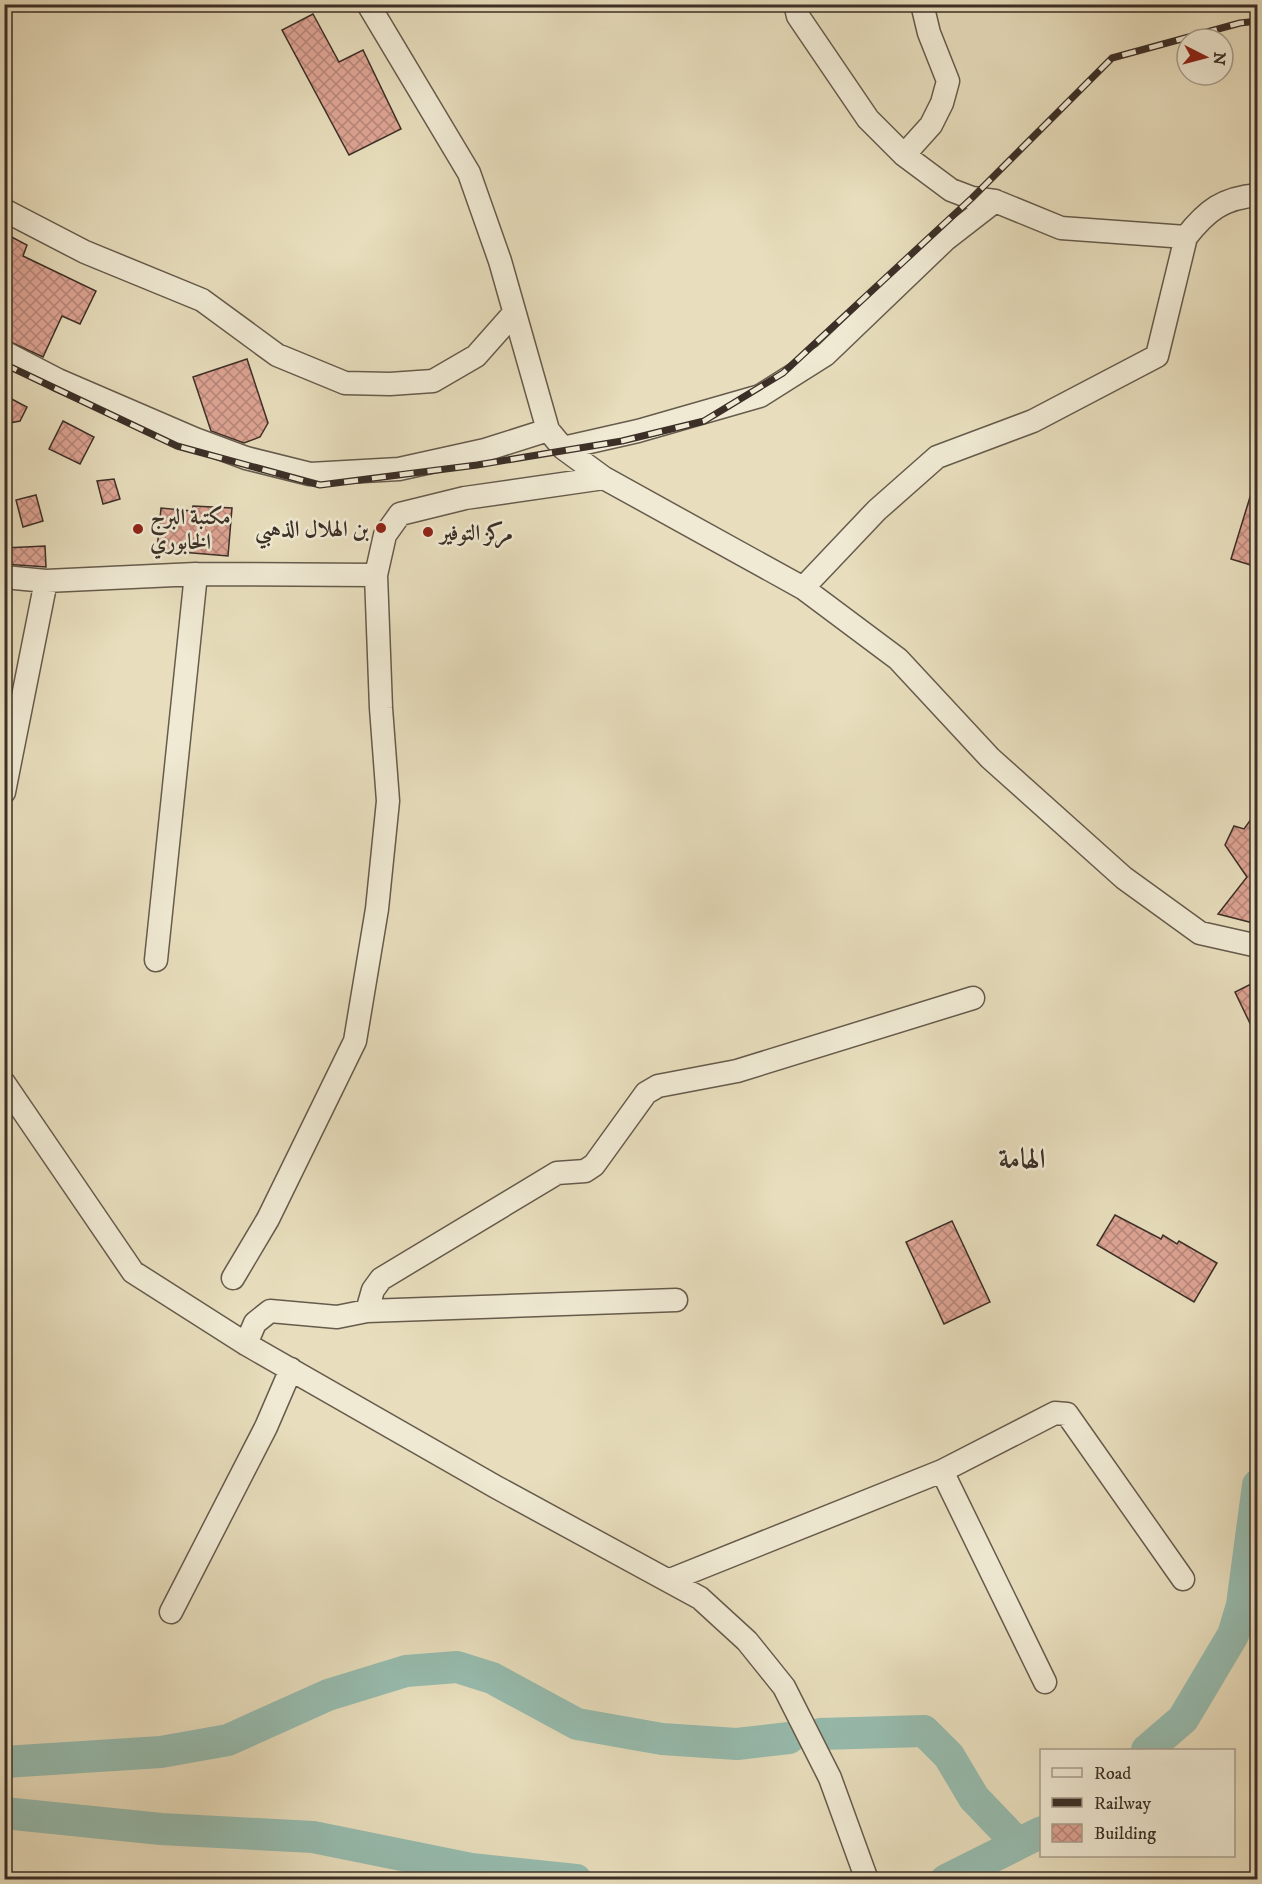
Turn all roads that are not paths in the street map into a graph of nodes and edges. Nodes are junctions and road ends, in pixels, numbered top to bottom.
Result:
1 (368, 4) edge
2 (795, 4) edge
3 (922, 4) edge
4 (904, 155) junction
5 (1257, 195) edge
6 (995, 201) junction
7 (4, 210) edge
8 (1186, 237) junction
9 (514, 313) junction
10 (4, 352) edge
11 (548, 430) junction
12 (563, 448) junction
13 (604, 478) junction
14 (196, 573) junction
15 (376, 575) junction
16 (4, 577) edge
17 (46, 581) junction
18 (803, 588) junction
19 (4, 792) edge
20 (1257, 946) edge
21 (156, 960) dead end
22 (973, 998) dead end
23 (4, 1083) edge
24 (233, 1278) dead end
25 (676, 1300) dead end
26 (367, 1311) junction
27 (246, 1344) junction
28 (291, 1369) junction
29 (942, 1471) junction
30 (1184, 1579) dead end
31 (670, 1580) junction
32 (171, 1612) dead end
33 (1045, 1682) dead end
34 (867, 1880) edge

1 - 9 street
2 - 4 street
3 - 4 street
4 - 6 street
5 - 8 street
6 - 8 street
6 - 12 street
7 - 9 street
8 - 18 street
9 - 11 street
10 - 11 street
11 - 12 street
12 - 13 street
13 - 15 street
13 - 18 street
14 - 15 street
14 - 17 street
14 - 21 street
15 - 24 street
16 - 17 street
17 - 19 street
18 - 20 street
22 - 26 street
23 - 27 street
25 - 26 street
26 - 27 street
27 - 28 street
28 - 31 street
28 - 32 street
29 - 30 street
29 - 31 street
29 - 33 street
31 - 34 street

